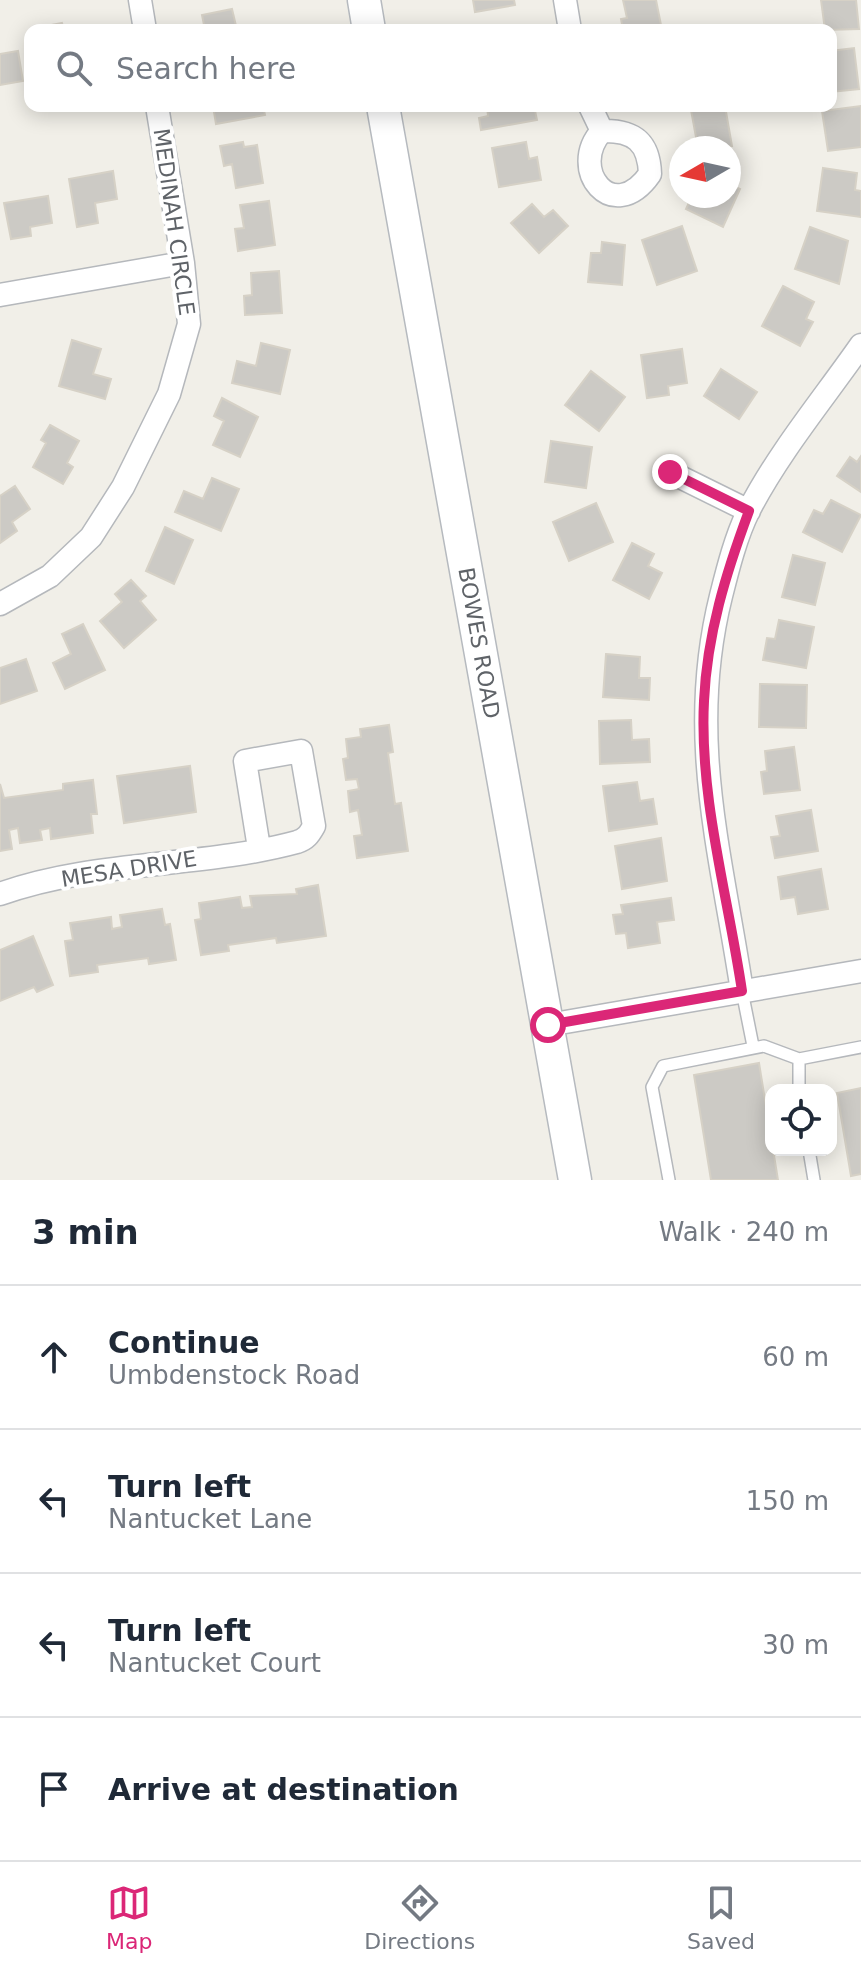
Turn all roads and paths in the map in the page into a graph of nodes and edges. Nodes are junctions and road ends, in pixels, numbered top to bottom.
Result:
1 (140, 0) edge
2 (364, 0) edge
3 (565, 0) edge
4 (144, 24) edge
5 (368, 24) edge
6 (569, 24) edge
7 (158, 112) edge
8 (384, 112) edge
9 (593, 112) edge
10 (602, 131) dead end
11 (183, 263) junction
12 (0, 295) edge
13 (861, 345) edge
14 (670, 472) dead end
15 (749, 511) junction
16 (0, 604) edge
17 (259, 848) junction
18 (0, 894) edge
19 (861, 971) edge
20 (742, 991) junction
21 (548, 1025) junction
22 (753, 1046) junction
23 (861, 1047) edge
24 (799, 1059) junction
25 (799, 1084) edge
26 (810, 1156) edge
27 (575, 1180) edge
28 (669, 1180) edge
29 (814, 1180) edge

1 - 4 street
2 - 5 main road
3 - 6 street
7 - 11 street, MEDINAH CIRCLE
8 - 21 main road, BOWES ROAD
9 - 10 street
11 - 12 street
11 - 16 street, MEDINAH CIRCLE
13 - 15 street
14 - 15 street
15 - 20 street
17 - 17 street, MESA DRIVE
17 - 18 street, MESA DRIVE
19 - 20 street
20 - 21 street
20 - 22 lane
21 - 27 main road, BOWES ROAD
22 - 24 lane
22 - 28 lane
23 - 24 lane
24 - 25 lane
26 - 29 lane

